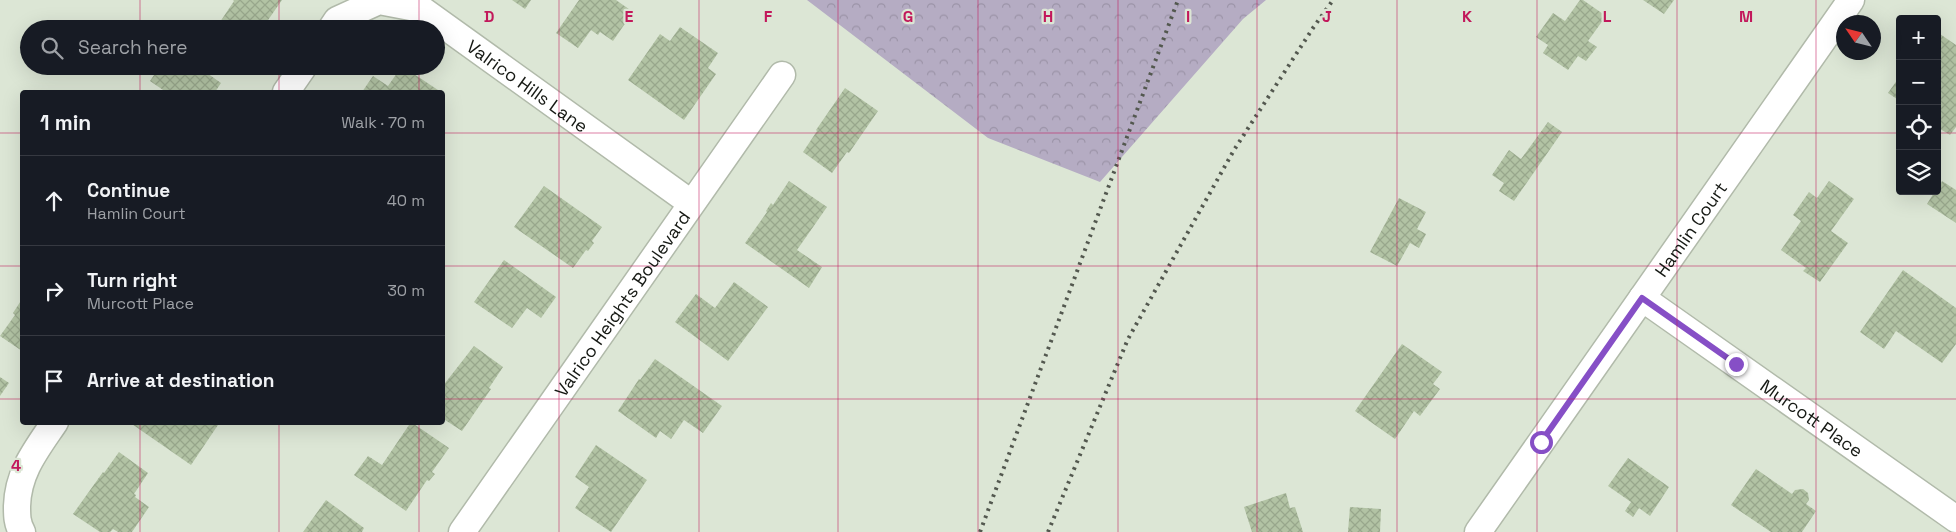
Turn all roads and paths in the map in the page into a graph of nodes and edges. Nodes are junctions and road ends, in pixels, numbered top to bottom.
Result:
1 (1851, 0) edge
2 (337, 20) edge
3 (436, 20) edge
4 (445, 26) edge
5 (298, 75) edge
6 (782, 75) dead end
7 (287, 90) edge
8 (691, 203) junction
9 (1642, 298) junction
10 (53, 425) edge
11 (1956, 518) edge
12 (22, 532) edge
13 (462, 532) edge
14 (1478, 532) edge

1 - 9 street, Hamlin Court
2 - 3 street, Valrico Hills Lane
4 - 8 street, Valrico Hills Lane
5 - 7 street
6 - 8 street, Valrico Heights Boulevard
8 - 13 street, Valrico Heights Boulevard
9 - 11 street, Murcott Place
9 - 14 street, Hamlin Court
10 - 12 street

